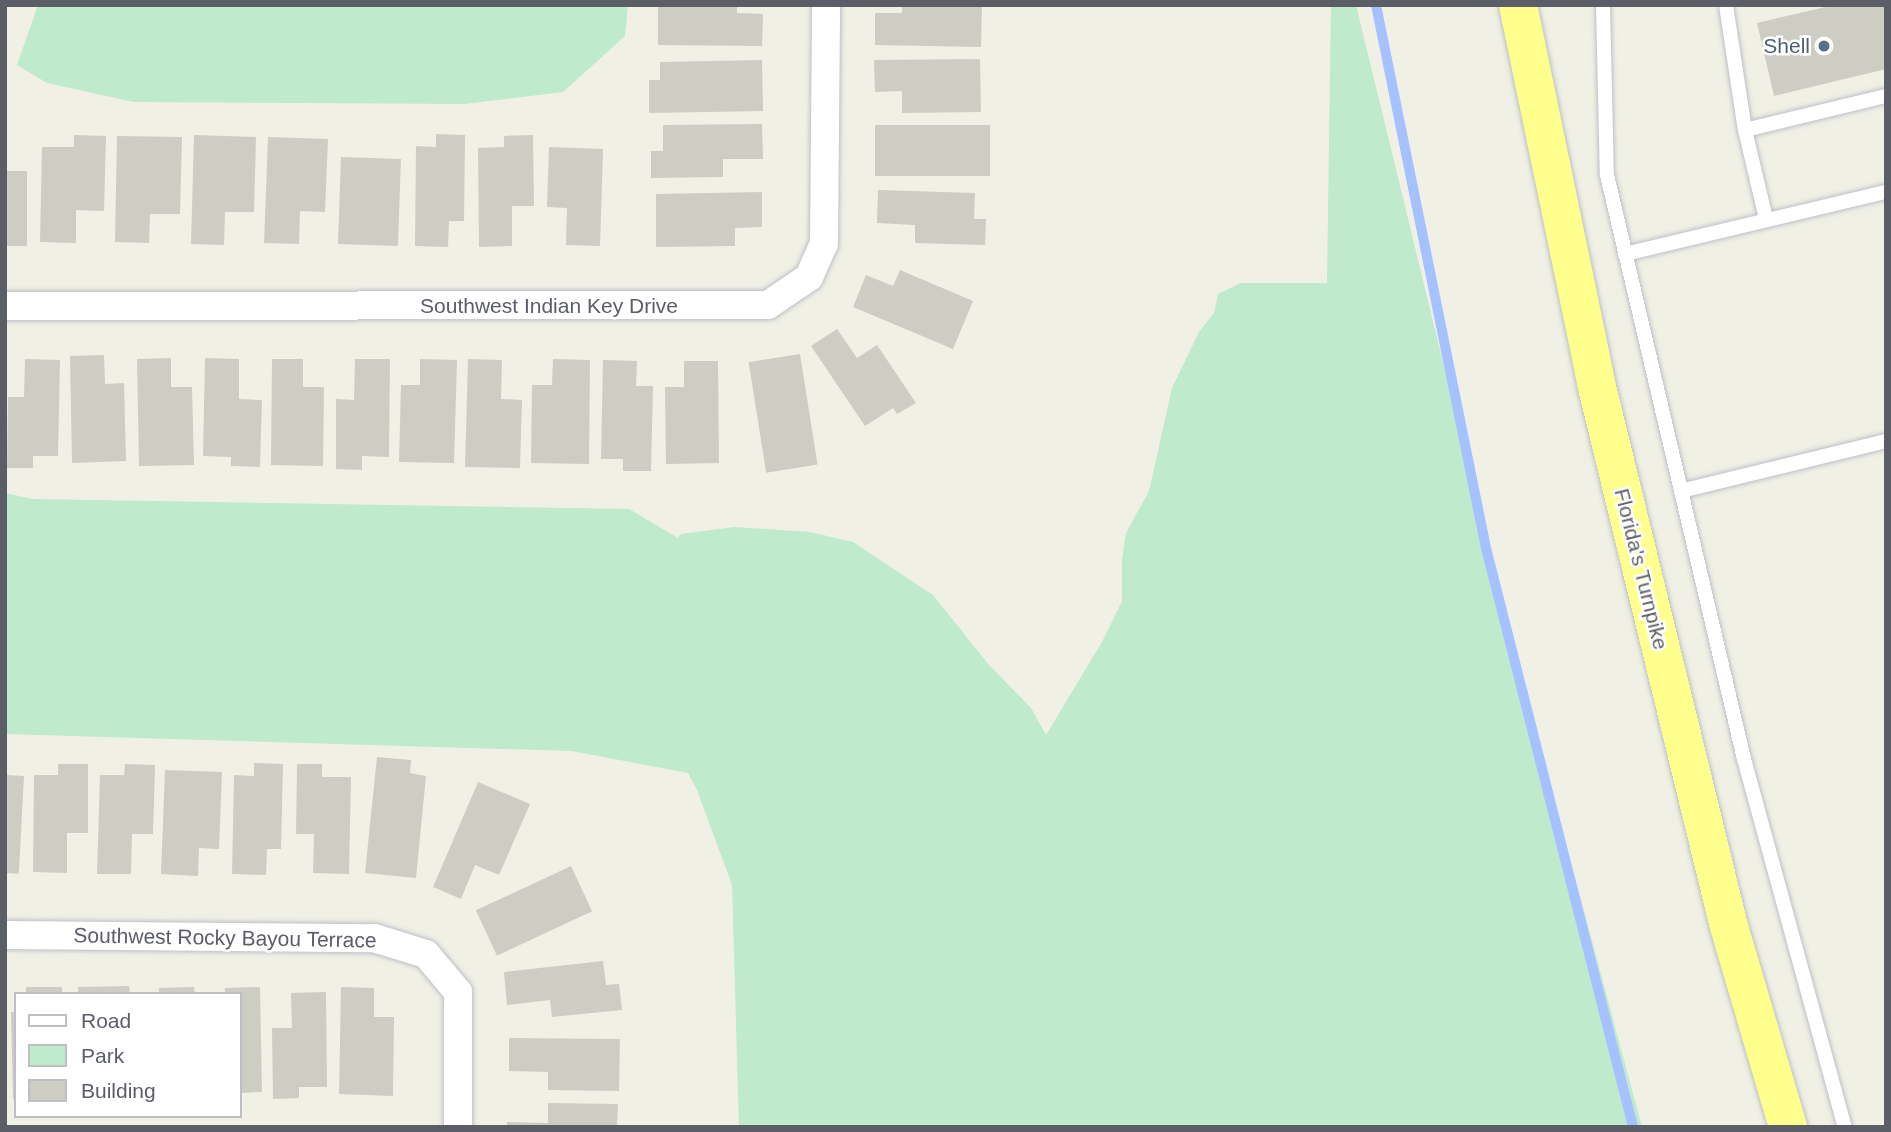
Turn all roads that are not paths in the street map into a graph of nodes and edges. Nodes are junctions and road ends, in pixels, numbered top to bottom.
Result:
1 (826, 5) edge
2 (1518, 5) edge
3 (1604, 5) edge
4 (1726, 5) edge
5 (1886, 96) edge
6 (1745, 130) junction
7 (1886, 192) edge
8 (1766, 219) junction
9 (1626, 254) junction
10 (5, 306) edge
11 (1886, 441) edge
12 (1681, 491) junction
13 (5, 935) edge
14 (458, 1127) edge
15 (1788, 1127) edge
16 (1845, 1127) edge

1 - 10 street, Southwest Indian Key Drive
2 - 15 highway, Florida's Turnpike
3 - 9 lane
4 - 6 lane
5 - 6 lane
6 - 8 lane
7 - 8 lane
8 - 9 lane
9 - 12 lane
11 - 12 lane
12 - 16 lane
13 - 14 street, Southwest Rocky Bayou Terrace

